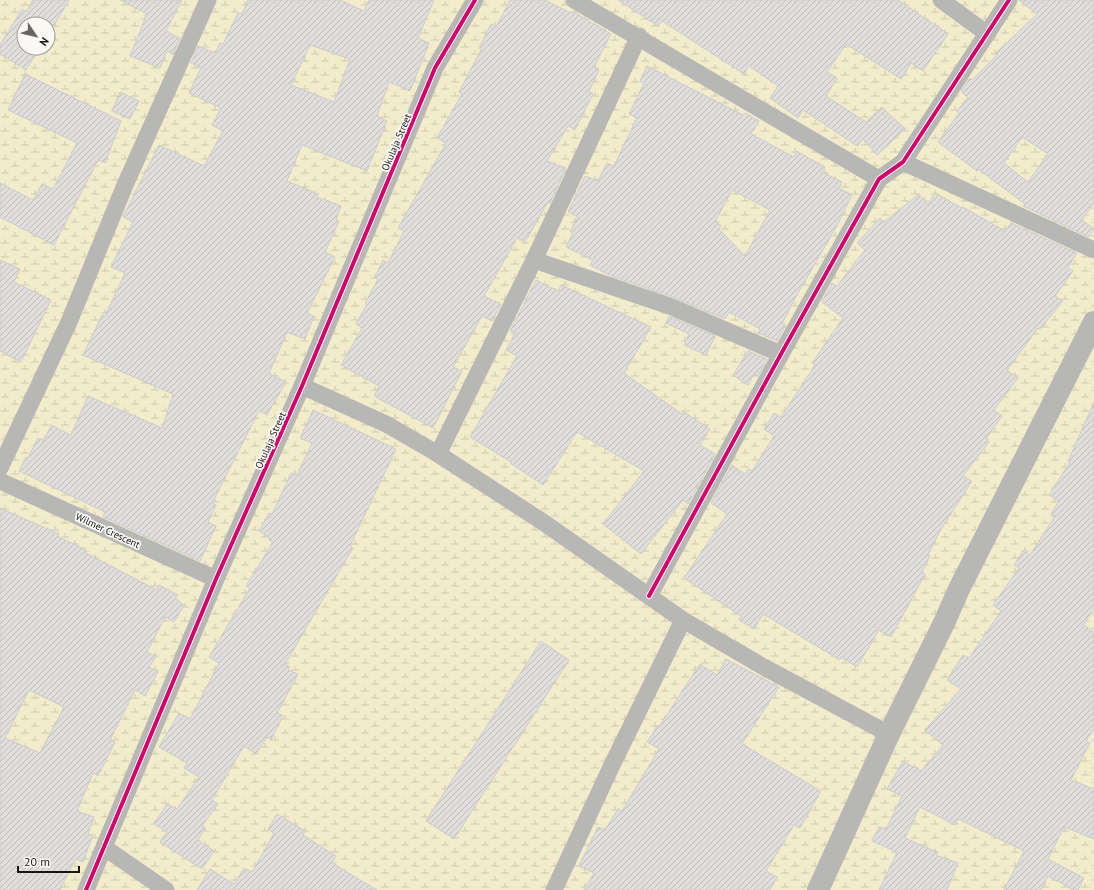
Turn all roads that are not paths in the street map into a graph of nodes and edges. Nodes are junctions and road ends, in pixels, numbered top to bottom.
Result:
1 (208, 0) edge
2 (475, 0) edge
3 (574, 0) edge
4 (941, 0) edge
5 (1009, 0) edge
6 (986, 34) junction
7 (639, 36) junction
8 (904, 162) junction
9 (879, 179) junction
10 (1094, 250) edge
11 (534, 260) junction
12 (1094, 322) edge
13 (781, 354) junction
14 (302, 386) junction
15 (438, 454) junction
16 (0, 468) edge
17 (0, 481) edge
18 (216, 579) junction
19 (649, 596) junction
20 (683, 620) junction
21 (889, 734) junction
22 (105, 848) junction
23 (86, 890) edge
24 (166, 890) edge
25 (554, 890) edge
26 (818, 890) edge

1 - 16 street
2 - 14 street, Okulaja Street
3 - 7 street
4 - 6 street
5 - 6 street
6 - 8 street
7 - 9 street
7 - 11 street
8 - 9 street
8 - 10 street
9 - 13 street
11 - 13 street
11 - 15 street
12 - 21 street
13 - 19 street
14 - 15 street
14 - 18 street, Okulaja Street
15 - 19 street
17 - 18 street, Wilmer Crescent
18 - 22 street, Okulaja Street
19 - 20 street
20 - 21 street
20 - 25 street
21 - 26 street
22 - 23 street, Okulaja Street
22 - 24 street

